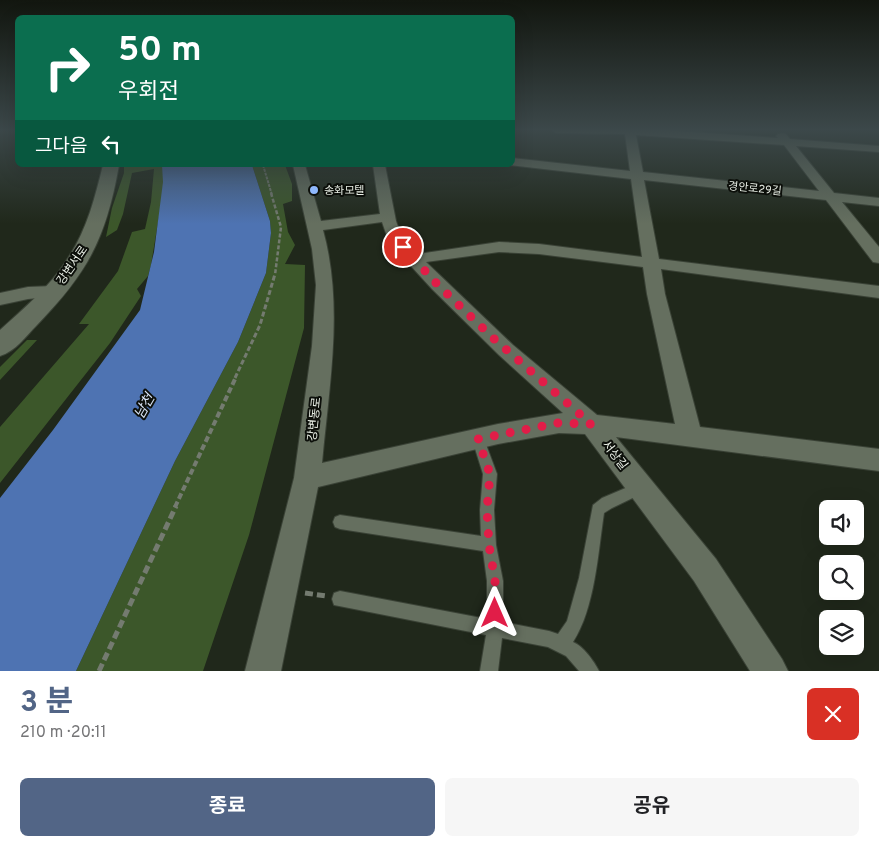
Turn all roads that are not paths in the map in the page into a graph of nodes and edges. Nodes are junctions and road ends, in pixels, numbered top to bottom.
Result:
1 (634, 161) edge
2 (803, 161) edge
3 (515, 162) edge
4 (111, 167) edge
5 (298, 167) edge
6 (379, 167) edge
7 (636, 175) junction
8 (831, 197) junction
9 (879, 202) edge
10 (388, 217) junction
11 (313, 227) junction
12 (879, 258) edge
13 (414, 259) junction
14 (651, 263) junction
15 (53, 292) junction
16 (879, 292) edge
17 (0, 300) edge
18 (0, 346) edge
19 (591, 424) junction
20 (690, 436) junction
21 (478, 439) junction
22 (879, 460) edge
23 (307, 478) junction
24 (640, 488) junction
25 (340, 522) dead end
26 (489, 545) junction
27 (340, 599) road end
28 (495, 629) junction
29 (561, 645) junction
30 (262, 671) edge
31 (489, 671) edge
32 (590, 671) edge
33 (770, 671) edge

1 - 7 street
2 - 8 street
3 - 7 street, 경안로29길
4 - 15 street, 강변서로
5 - 11 street, 강변동로
6 - 10 street, 서상길
7 - 8 street, 경안로29길
7 - 14 street
8 - 9 street, 경안로29길
8 - 12 street
10 - 11 street
10 - 13 street, 서상길
11 - 23 street, 강변동로
13 - 14 street
13 - 19 street, 서상길
14 - 16 street
14 - 20 street
15 - 17 street
15 - 18 street, 강변서로
19 - 20 street
19 - 21 street
19 - 24 street, 서상길
20 - 22 street
21 - 23 street
21 - 26 lane
23 - 30 street, 강변동로
24 - 29 lane
24 - 33 street, 서상길
25 - 26 lane
26 - 28 lane
27 - 28 lane
28 - 29 lane
28 - 31 lane
29 - 32 lane

